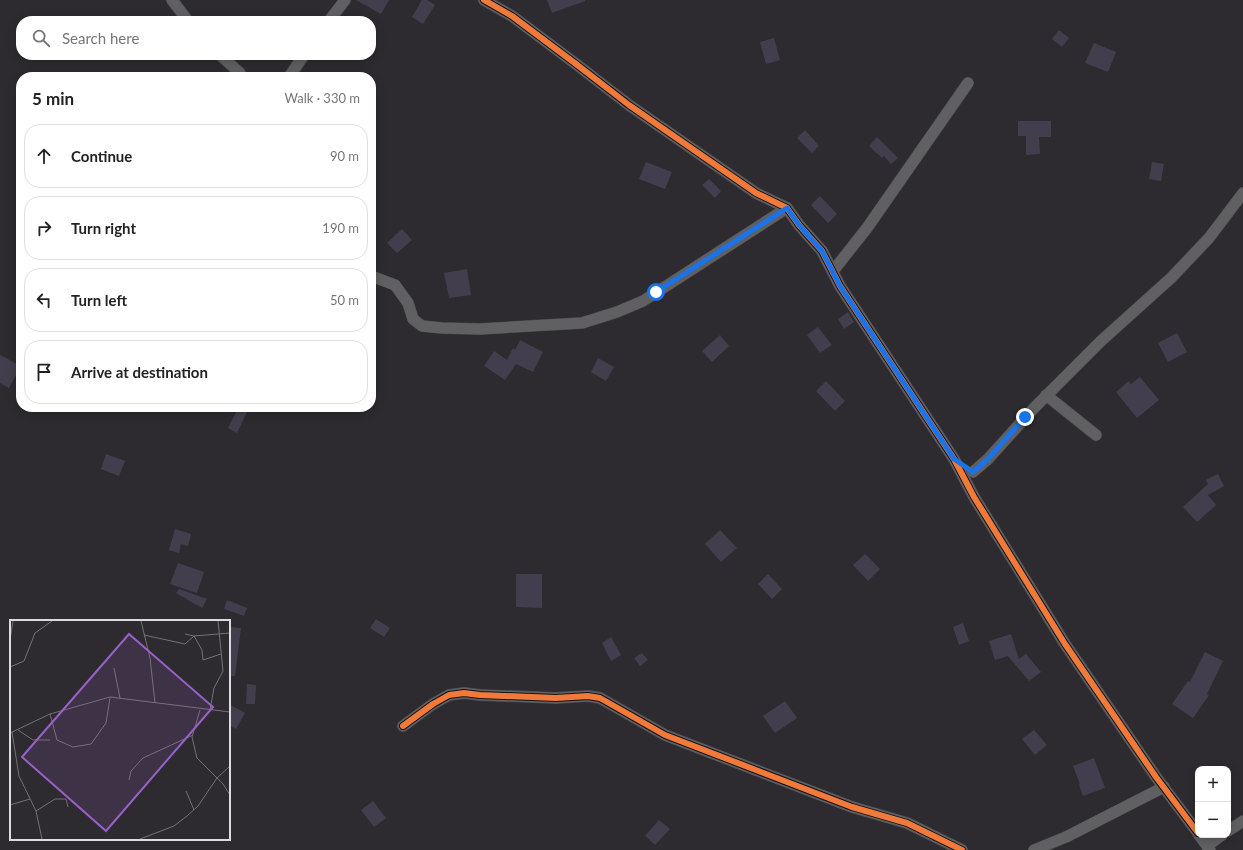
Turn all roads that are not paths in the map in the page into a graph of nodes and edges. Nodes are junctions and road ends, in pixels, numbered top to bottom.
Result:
1 (172, 0) edge
2 (345, 0) edge
3 (484, 0) edge
4 (184, 16) edge
5 (332, 16) edge
6 (226, 60) edge
7 (301, 60) edge
8 (239, 72) edge
9 (292, 72) edge
10 (968, 83) dead end
11 (1243, 193) edge
12 (787, 208) junction
13 (833, 271) junction
14 (376, 278) edge
15 (1046, 395) junction
16 (1096, 435) dead end
17 (954, 459) junction
18 (973, 472) junction
19 (974, 497) junction
20 (403, 726) dead end
21 (1164, 787) junction
22 (1243, 821) edge
23 (1195, 829) edge
24 (1231, 829) edge
25 (1202, 838) edge
26 (1219, 838) edge
27 (1209, 848) edge
28 (962, 850) edge
29 (1034, 850) edge

1 - 4 street
2 - 5 street
3 - 12 street
6 - 8 street
7 - 9 street
10 - 13 street
11 - 15 street
12 - 13 street
12 - 14 street
13 - 17 street
15 - 16 street
15 - 18 street
17 - 18 street
17 - 19 street
18 - 19 street
19 - 21 street
20 - 28 street
21 - 23 street
21 - 29 street
22 - 24 street
25 - 27 street
26 - 27 street

